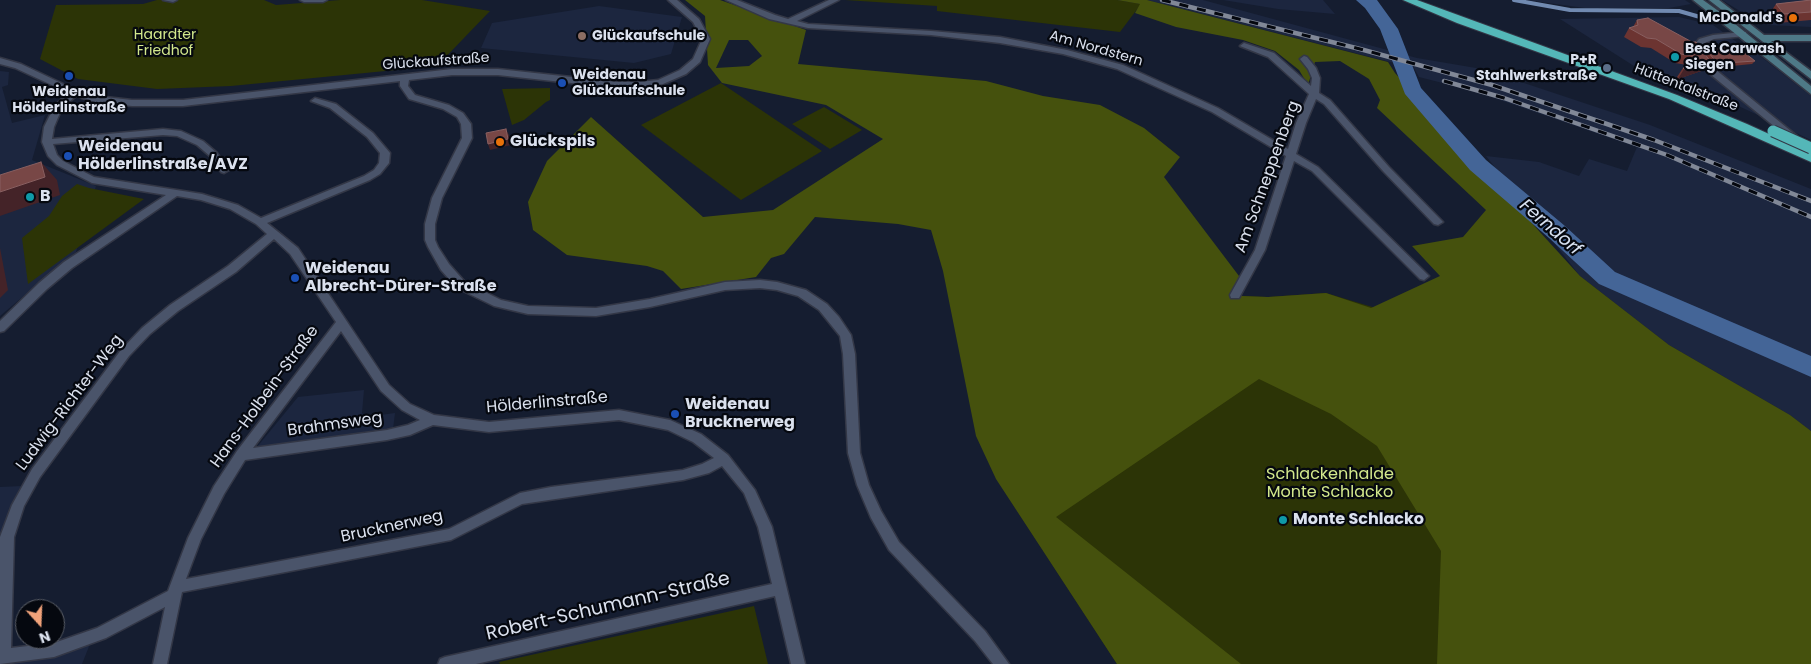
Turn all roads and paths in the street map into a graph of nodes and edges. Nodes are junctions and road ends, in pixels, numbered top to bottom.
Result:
1 (167, 0) edge
2 (173, 0) edge
3 (304, 0) edge
4 (323, 0) edge
5 (672, 0) edge
6 (730, 0) edge
7 (835, 0) edge
8 (1408, 0) edge
9 (1425, 0) edge
10 (1697, 0) edge
11 (1713, 0) edge
12 (790, 21) junction
13 (1756, 31) junction
14 (1811, 33) edge
15 (1743, 34) junction
16 (1764, 38) junction
17 (1811, 38) edge
18 (1800, 39) junction
19 (1244, 46) dead end
20 (1304, 59) dead end
21 (0, 61) edge
22 (1797, 64) junction
23 (404, 76) junction
24 (1811, 76) edge
25 (1811, 90) edge
26 (75, 93) junction
27 (1314, 94) junction
28 (315, 101) dead end
29 (47, 142) junction
30 (1811, 148) edge
31 (1811, 152) edge
32 (1291, 155) junction
33 (1811, 158) edge
34 (224, 170) dead end
35 (176, 192) junction
36 (260, 222) junction
37 (1438, 222) dead end
38 (275, 233) junction
39 (1424, 276) dead end
40 (1235, 295) dead end
41 (342, 322) junction
42 (0, 328) edge
43 (432, 420) junction
44 (240, 455) junction
45 (724, 458) junction
46 (780, 589) junction
47 (175, 591) junction
48 (2, 657) edge
49 (160, 664) edge
50 (445, 664) edge
51 (798, 664) edge
52 (1002, 664) edge

1 - 2 street
3 - 4 street
5 - 23 street, Glückaufstraße
6 - 12 street, Am Nordstern
7 - 12 street
8 - 33 highway, Hüttentalstraße
9 - 30 highway, Hüttentalstraße, bridge
10 - 15 main road
11 - 13 main road
12 - 32 street, Am Nordstern
13 - 14 main road
13 - 15 main road
13 - 16 main road
15 - 16 main road
15 - 25 main road
15 - 31 street
16 - 18 main road
16 - 22 main road
17 - 18 main road
18 - 22 main road
19 - 27 street, Am Schneppenberg
20 - 27 street, Am Schneppenberg
21 - 26 street, Glückaufstraße
22 - 24 main road
23 - 26 street, Glückaufstraße
23 - 52 street
26 - 29 street
27 - 32 street, Am Schneppenberg
27 - 37 street, Am Schneppenberg
28 - 36 street
29 - 34 street
29 - 35 street, Hölderlinstraße
32 - 39 street, Am Nordstern
32 - 40 street, Am Schneppenberg
35 - 36 street, Hölderlinstraße
35 - 42 street
36 - 38 street, Hölderlinstraße
38 - 41 street, Hölderlinstraße
38 - 48 street, Ludwig-Richter-Weg
41 - 43 street, Hölderlinstraße
41 - 44 street, Hans-Holbein-Straße
43 - 44 street, Brahmsweg
43 - 45 street, Hölderlinstraße
44 - 47 street, Hans-Holbein-Straße
45 - 46 street, Hölderlinstraße
45 - 47 street, Brucknerweg
46 - 50 street, Robert-Schumann-Straße
46 - 51 street, Hölderlinstraße
47 - 48 street, Brucknerweg
47 - 49 street, Hans-Holbein-Straße

